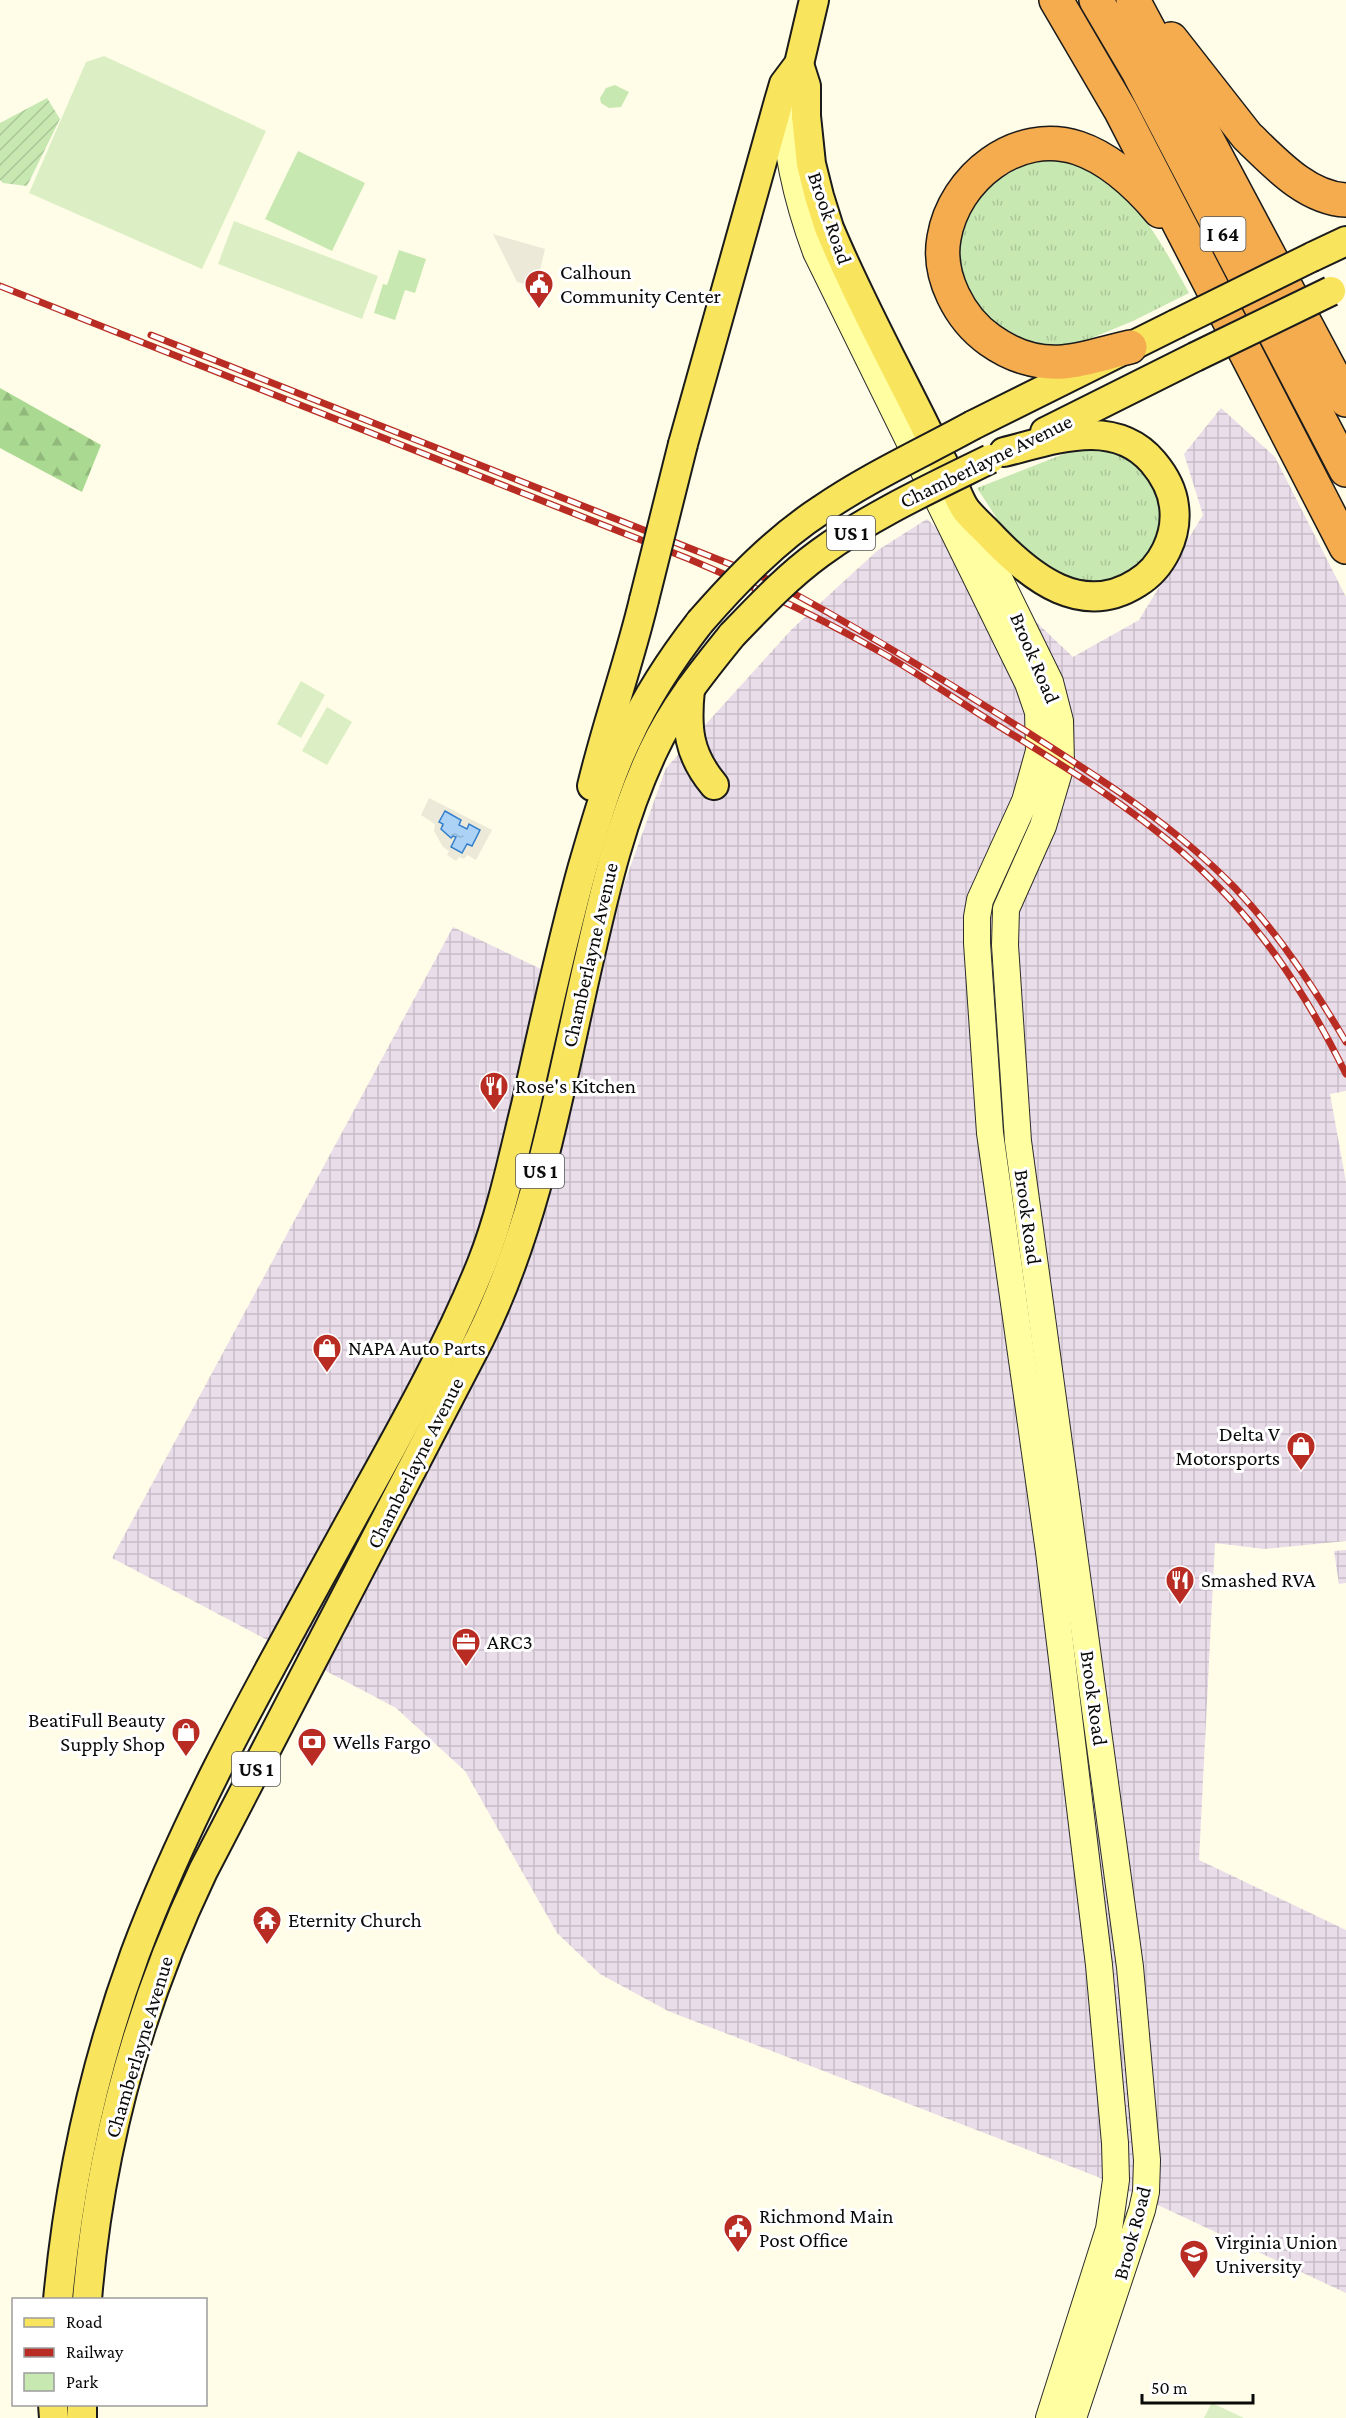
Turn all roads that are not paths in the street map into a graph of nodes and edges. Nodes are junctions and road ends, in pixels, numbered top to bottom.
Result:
1 (814, 0) edge
2 (1056, 0) edge
3 (1096, 0) edge
4 (1133, 0) edge
5 (1140, 0) edge
6 (792, 74) junction
7 (1346, 200) edge
8 (1346, 241) edge
9 (1190, 246) junction
10 (1339, 288) edge
11 (1130, 347) junction
12 (1346, 400) edge
13 (997, 456) junction
14 (1346, 470) edge
15 (965, 509) junction
16 (1346, 547) edge
17 (690, 687) junction
18 (714, 785) dead end
19 (574, 897) junction
20 (58, 2298) edge
21 (87, 2298) edge
22 (1049, 2418) edge
23 (1073, 2418) edge

1 - 6 main road, Chamberlayne Avenue
2 - 9 highway, I 64
3 - 14 highway, I 64
4 - 12 highway
5 - 7 highway
6 - 15 main road, Brook Road
6 - 19 main road, Chamberlayne Avenue, bridge
6 - 22 main road, Brook Road
8 - 11 main road, Chamberlayne Avenue / US 1, bridge
9 - 11 highway
9 - 16 highway, I 64
10 - 13 main road, Chamberlayne Avenue / US 1, bridge
11 - 19 main road, Chamberlayne Avenue / US 1, bridge
13 - 15 main road
13 - 17 main road, Chamberlayne Avenue / US 1, bridge
15 - 23 main road, Brook Road
17 - 18 main road
17 - 21 main road, Chamberlayne Avenue / US 1
19 - 20 main road, Chamberlayne Avenue / US 1

